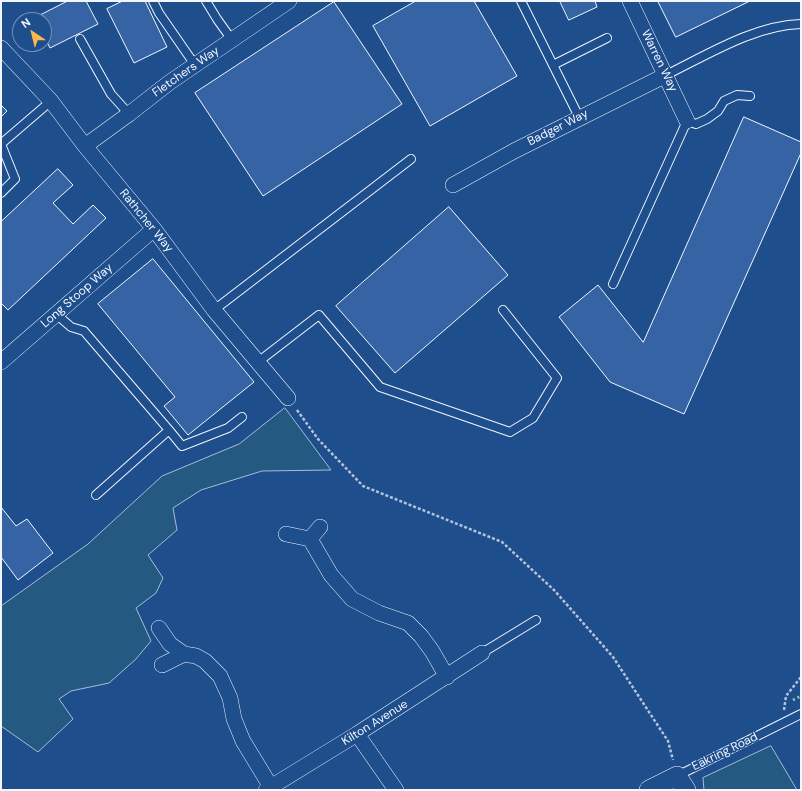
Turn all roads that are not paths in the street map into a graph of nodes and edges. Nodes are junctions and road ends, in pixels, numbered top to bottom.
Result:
1 (153, 1) edge
2 (206, 1) edge
3 (289, 1) edge
4 (521, 1) edge
5 (630, 1) edge
6 (801, 24) edge
7 (607, 38) dead end
8 (80, 39) dead end
9 (232, 40) junction
10 (1, 48) edge
11 (195, 65) junction
12 (553, 65) junction
13 (666, 75) junction
14 (750, 96) dead end
15 (51, 101) junction
16 (129, 114) junction
17 (579, 118) junction
18 (687, 121) junction
19 (1, 144) edge
20 (85, 146) junction
21 (411, 158) dead end
22 (453, 185) dead end
23 (1, 192) edge
24 (154, 230) junction
25 (613, 284) dead end
26 (214, 310) junction
27 (503, 310) dead end
28 (56, 314) junction
29 (1, 362) edge
30 (258, 362) junction
31 (288, 398) road end
32 (242, 417) dead end
33 (169, 430) junction
34 (96, 495) dead end
35 (320, 527) dead end
36 (286, 534) dead end
37 (310, 539) junction
38 (536, 620) dead end
39 (160, 628) dead end
40 (482, 653) joint
41 (184, 654) junction
42 (162, 665) dead end
43 (447, 677) junction
44 (801, 714) edge
45 (357, 734) junction
46 (681, 783) edge
47 (269, 788) edge
48 (396, 790) edge
49 (649, 790) edge

1 - 11 lane
2 - 9 lane
3 - 9 street, Fletchers Way
4 - 12 lane
5 - 13 street, Warren Way
6 - 13 lane
7 - 12 lane
8 - 16 lane
9 - 11 street, Fletchers Way
10 - 15 street, Rathcher Way
11 - 16 street, Fletchers Way
12 - 17 lane
13 - 17 street, Badger Way
13 - 18 street, Warren Way
14 - 18 lane
15 - 19 lane
15 - 20 street, Rathcher Way
16 - 20 street, Fletchers Way
17 - 22 street, Badger Way
18 - 25 lane
19 - 23 lane
20 - 24 street, Rathcher Way
21 - 26 lane
24 - 26 street, Rathcher Way
24 - 28 street, Long Stoop Way
26 - 30 street, Rathcher Way
27 - 30 lane
28 - 29 street, Long Stoop Way
28 - 33 lane
30 - 31 street, Rathcher Way
32 - 33 lane
33 - 34 lane
35 - 37 street
36 - 37 street
37 - 43 street
38 - 40 lane
39 - 41 street
40 - 43 street, Kilton Avenue
41 - 42 street
41 - 47 street
43 - 45 street, Kilton Avenue
44 - 46 lane, Eakring Road
45 - 47 street, Kilton Avenue
45 - 48 street
46 - 49 street, Eakring Road

